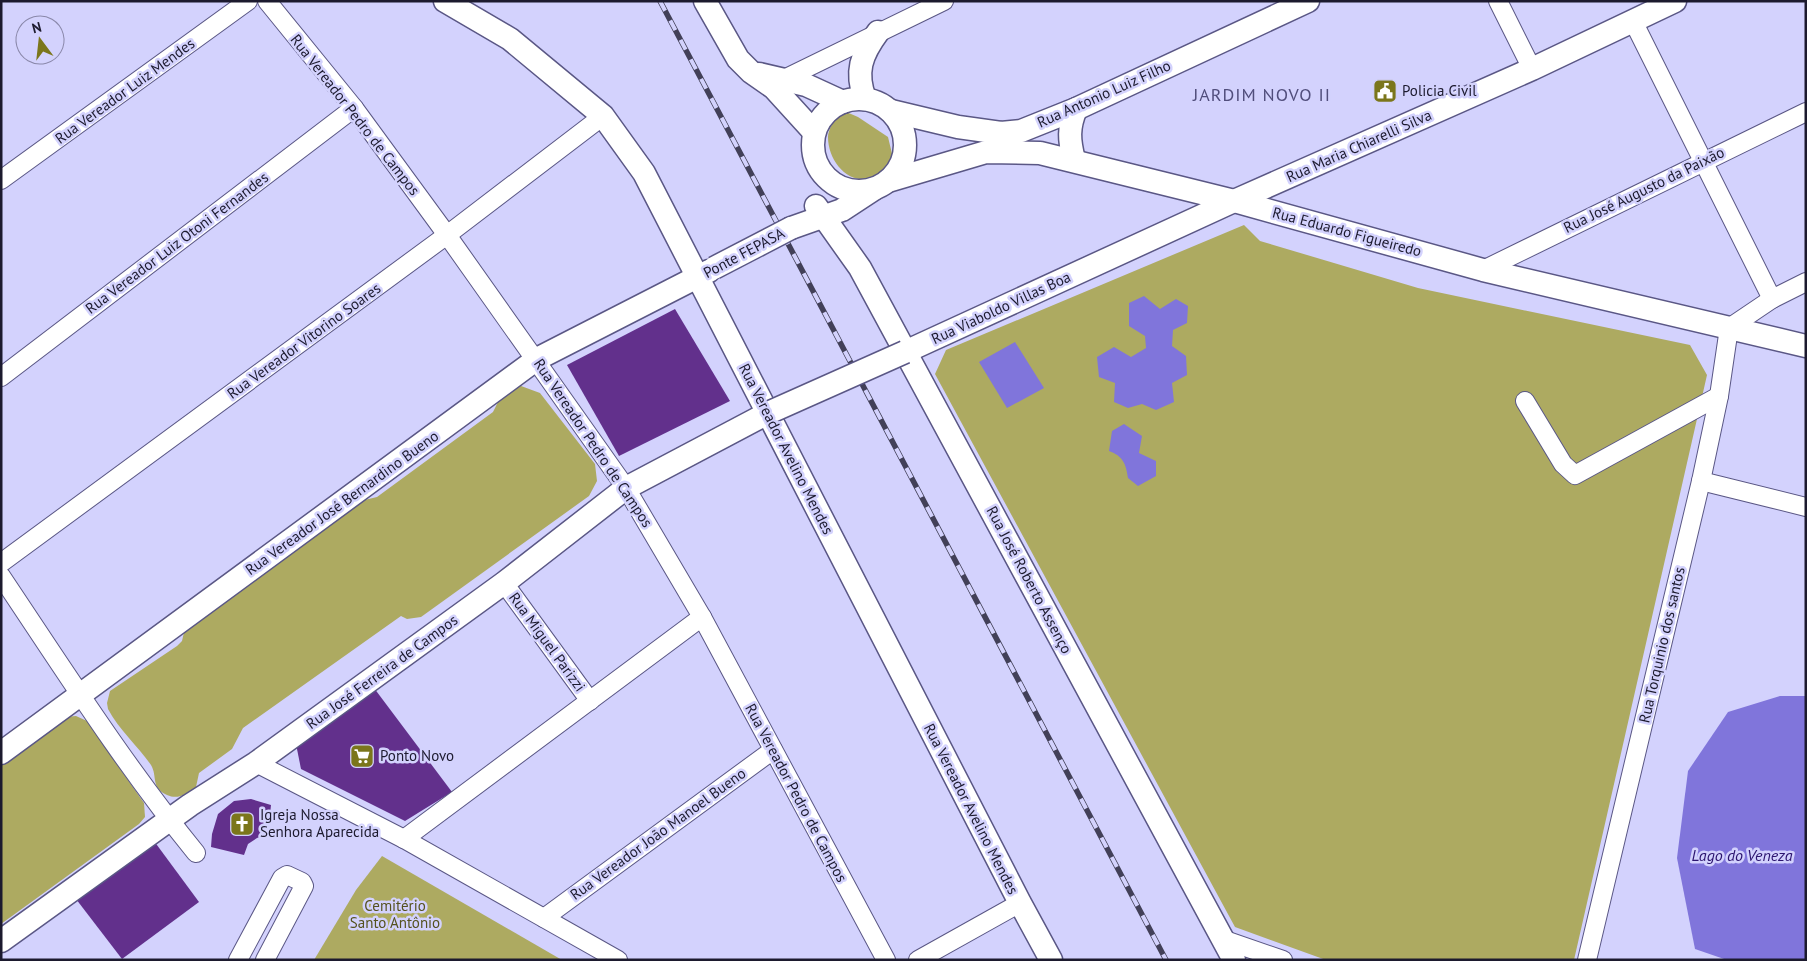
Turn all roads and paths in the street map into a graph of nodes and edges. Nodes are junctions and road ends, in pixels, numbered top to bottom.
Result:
1 (248, 1) edge
2 (445, 1) edge
3 (705, 1) edge
4 (944, 1) edge
5 (1308, 1) edge
6 (1498, 1) edge
7 (1675, 1) edge
8 (272, 5) edge
9 (1633, 21) junction
10 (878, 32) junction
11 (1532, 69) junction
12 (779, 84) junction
13 (865, 99) junction
14 (843, 102) junction
15 (354, 108) junction
16 (1076, 109) junction
17 (891, 111) junction
18 (1806, 112) edge
19 (604, 116) junction
20 (814, 132) junction
21 (1074, 160) junction
22 (1703, 161) junction
23 (1, 180) edge
24 (828, 180) junction
25 (882, 185) junction
26 (1234, 201) junction
27 (820, 212) junction
28 (447, 235) junction
29 (1483, 270) junction
30 (706, 273) junction
31 (1806, 282) edge
32 (1772, 299) junction
33 (1729, 328) junction
34 (1806, 346) edge
35 (905, 352) junction
36 (537, 359) junction
37 (1, 378) edge
38 (1719, 396) junction
39 (1525, 401) dead end
40 (768, 413) junction
41 (1701, 481) junction
42 (626, 488) junction
43 (1806, 507) edge
44 (1, 563) edge
45 (1, 576) edge
46 (504, 583) junction
47 (702, 617) junction
48 (81, 695) junction
49 (590, 701) junction
50 (773, 750) junction
51 (1, 753) edge
52 (256, 762) junction
53 (169, 820) junction
54 (404, 839) junction
55 (196, 854) dead end
56 (1020, 904) junction
57 (544, 918) junction
58 (1222, 939) junction
59 (1, 941) edge
60 (242, 953) edge
61 (268, 959) edge
62 (618, 960) edge
63 (886, 960) edge
64 (918, 960) edge
65 (1051, 960) edge
66 (1234, 960) edge
67 (1283, 960) edge
68 (1588, 960) edge

1 - 23 street, Rua Vereador Luiz Mendes
2 - 19 main road, Rua Vereador Avelino Mendes
3 - 12 main road
4 - 10 street
5 - 16 main road, Rua Antonio Luiz Filho
6 - 11 street
7 - 9 main road, Rua Maria Chiarelli Silva
8 - 15 street, Rua Vereador Pedro de Campos
9 - 11 main road, Rua Maria Chiarelli Silva
9 - 22 street
10 - 12 street
10 - 13 main road
11 - 26 main road, Rua Maria Chiarelli Silva
12 - 14 main road
12 - 20 main road
13 - 14 main road
13 - 17 main road
14 - 20 main road
15 - 28 street, Rua Vereador Pedro de Campos
15 - 37 street, Rua Vereador Luiz Otoni Fernandes
16 - 17 main road, Rua Antonio Luiz Filho
16 - 21 main road
17 - 25 main road
18 - 22 street, Rua José Augusto da Paixão
19 - 28 street, Rua Vereador Vitorino Soares
19 - 30 main road, Rua Vereador Avelino Mendes
20 - 24 main road
21 - 25 main road, Rua Eduardo Figueiredo
21 - 26 main road, Rua Eduardo Figueiredo
22 - 29 street, Rua José Augusto da Paixão
22 - 32 street
24 - 25 main road
24 - 27 main road
25 - 27 main road, Ponte FEPASA
26 - 29 main road, Rua Eduardo Figueiredo
26 - 35 main road, Rua Viaboldo Villas Boa
27 - 30 main road, Ponte FEPASA, bridge
27 - 35 main road, Rua José Roberto Assenço
28 - 36 street, Rua Vereador Pedro de Campos
28 - 44 street, Rua Vereador Vitorino Soares
29 - 33 main road, Rua Eduardo Figueiredo
30 - 36 main road, Rua Vereador José Bernardino Bueno
30 - 40 main road, Rua Vereador Avelino Mendes
31 - 32 street
32 - 33 street
33 - 34 main road, Rua Eduardo Figueiredo
33 - 38 street, Rua Torquinio dos santos
35 - 40 main road, Rua Viaboldo Villas Boa, bridge
35 - 58 main road, Rua José Roberto Assenço
36 - 42 street, Rua Vereador Pedro de Campos
36 - 48 main road, Rua Vereador José Bernardino Bueno
38 - 39 street
38 - 41 street, Rua Torquinio dos santos
40 - 42 main road, Rua José Ferreira de Campos
40 - 56 main road, Rua Vereador Avelino Mendes
41 - 43 street
41 - 68 street, Rua Torquinio dos santos
42 - 46 main road, Rua José Ferreira de Campos
42 - 47 street, Rua Vereador Pedro de Campos
45 - 48 street
46 - 49 street, Rua Miguel Parizzi
46 - 52 main road, Rua José Ferreira de Campos
47 - 49 street
47 - 50 street, Rua Vereador Pedro de Campos
48 - 51 main road, Rua Vereador José Bernardino Bueno
48 - 53 street
49 - 54 street
50 - 57 street, Rua Vereador João Manoel Bueno
50 - 63 street, Rua Vereador Pedro de Campos
52 - 53 main road, Rua José Ferreira de Campos
52 - 54 street
53 - 55 street
53 - 59 main road, Rua José Ferreira de Campos
54 - 57 street
56 - 64 street
56 - 65 main road, Rua Vereador Avelino Mendes
57 - 62 street
58 - 66 main road, Rua José Roberto Assenço
58 - 67 street
60 - 61 street
60 - 61 street

